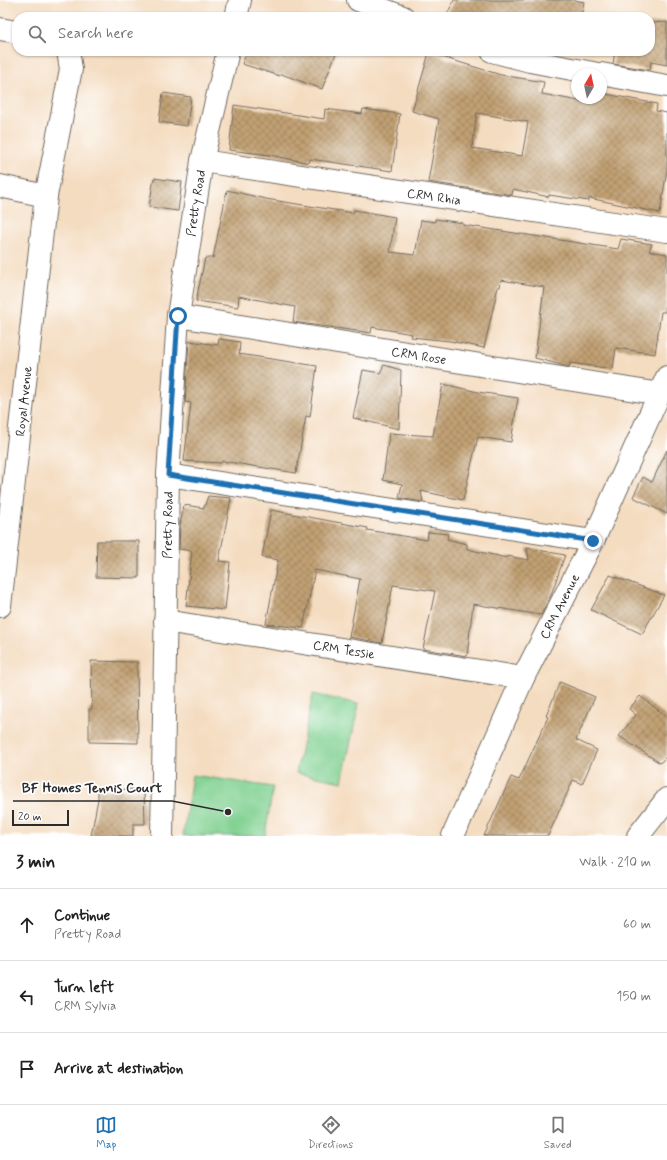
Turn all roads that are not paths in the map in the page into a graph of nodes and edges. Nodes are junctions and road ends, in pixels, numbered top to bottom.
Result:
1 (240, 0) edge
2 (358, 0) edge
3 (237, 12) edge
4 (390, 12) edge
5 (0, 29) edge
6 (12, 31) edge
7 (69, 56) edge
8 (227, 56) edge
9 (511, 56) edge
10 (571, 69) edge
11 (607, 75) edge
12 (667, 86) edge
13 (202, 161) junction
14 (0, 186) edge
15 (46, 196) junction
16 (667, 230) edge
17 (178, 316) junction
18 (663, 386) edge
19 (168, 475) junction
20 (593, 541) junction
21 (0, 606) edge
22 (165, 620) junction
23 (523, 678) junction
24 (667, 799) edge
25 (162, 836) edge
26 (453, 836) edge
27 (638, 836) edge

1 - 3 street
2 - 4 street
5 - 6 street
7 - 15 street, Royal Avenue
8 - 13 street, Pretty Road
9 - 10 street
11 - 12 street
13 - 16 street, CRM Rhia
13 - 17 street, Pretty Road
14 - 15 street
15 - 21 street, Royal Avenue
17 - 18 street, CRM Rose
17 - 19 street, Pretty Road
18 - 20 street, CRM Avenue
19 - 20 street
19 - 22 street, Pretty Road
20 - 23 street, CRM Avenue
22 - 23 street, CRM Tessie
22 - 25 street, Pretty Road
23 - 26 street, CRM Avenue
24 - 27 street

